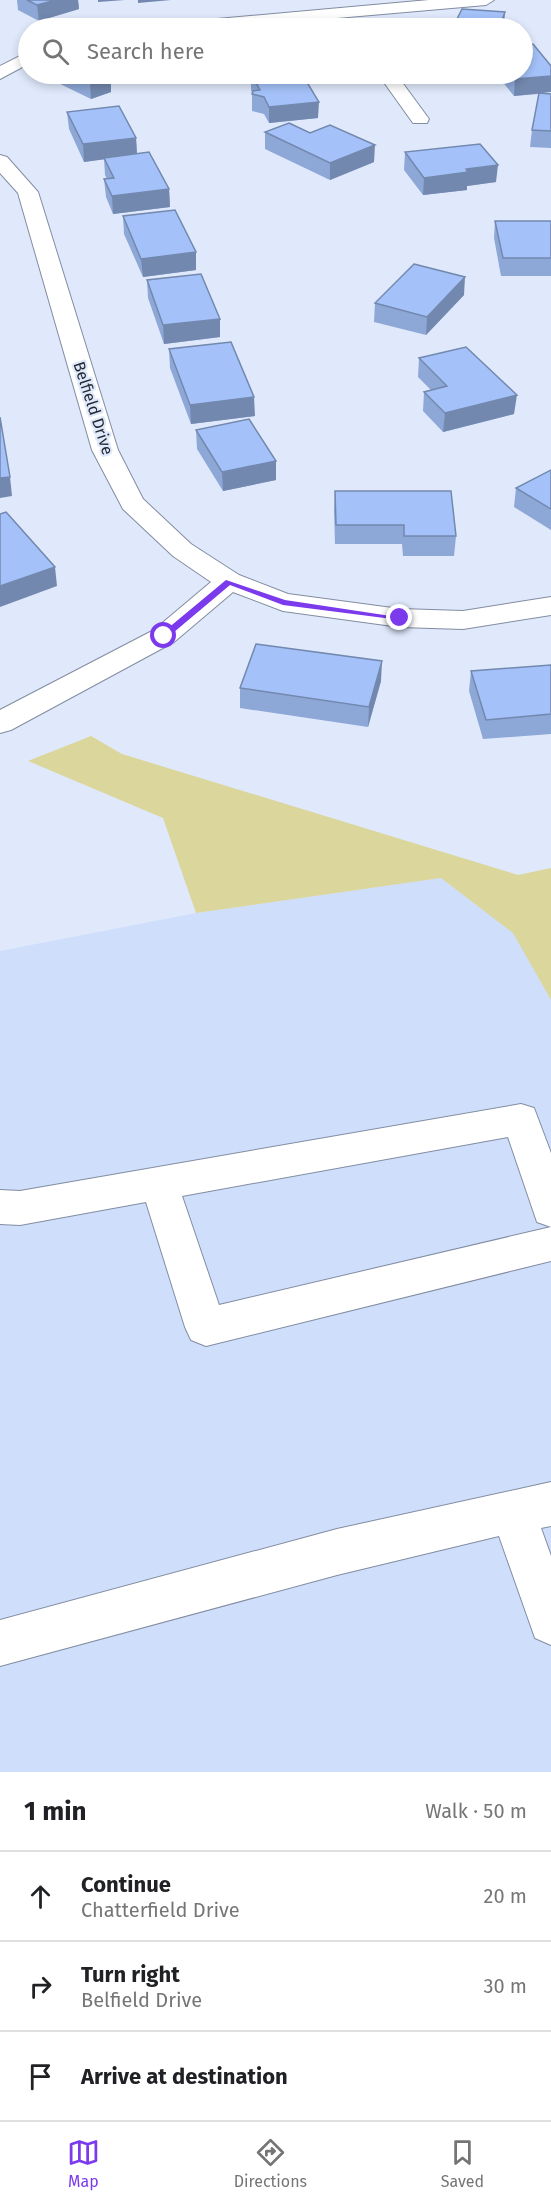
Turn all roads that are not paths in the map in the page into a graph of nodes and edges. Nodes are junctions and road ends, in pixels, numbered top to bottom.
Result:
1 (486, 0) edge
2 (343, 13) junction
3 (286, 18) edge
4 (347, 18) edge
5 (18, 63) edge
6 (0, 74) edge
7 (394, 84) edge
8 (420, 119) dead end
9 (0, 161) edge
10 (229, 581) junction
11 (551, 606) edge
12 (0, 723) edge
13 (159, 1184) junction
14 (0, 1207) edge
15 (551, 1210) edge
16 (551, 1244) edge
17 (532, 1508) edge
18 (551, 1622) edge
19 (0, 1643) edge

1 - 2 street
2 - 3 street
2 - 4 street
5 - 6 street
7 - 8 street
9 - 10 street, Belfield Drive
10 - 11 street, Belfield Drive
10 - 12 street
13 - 14 street
13 - 15 street
13 - 16 street
17 - 18 street
17 - 19 street

